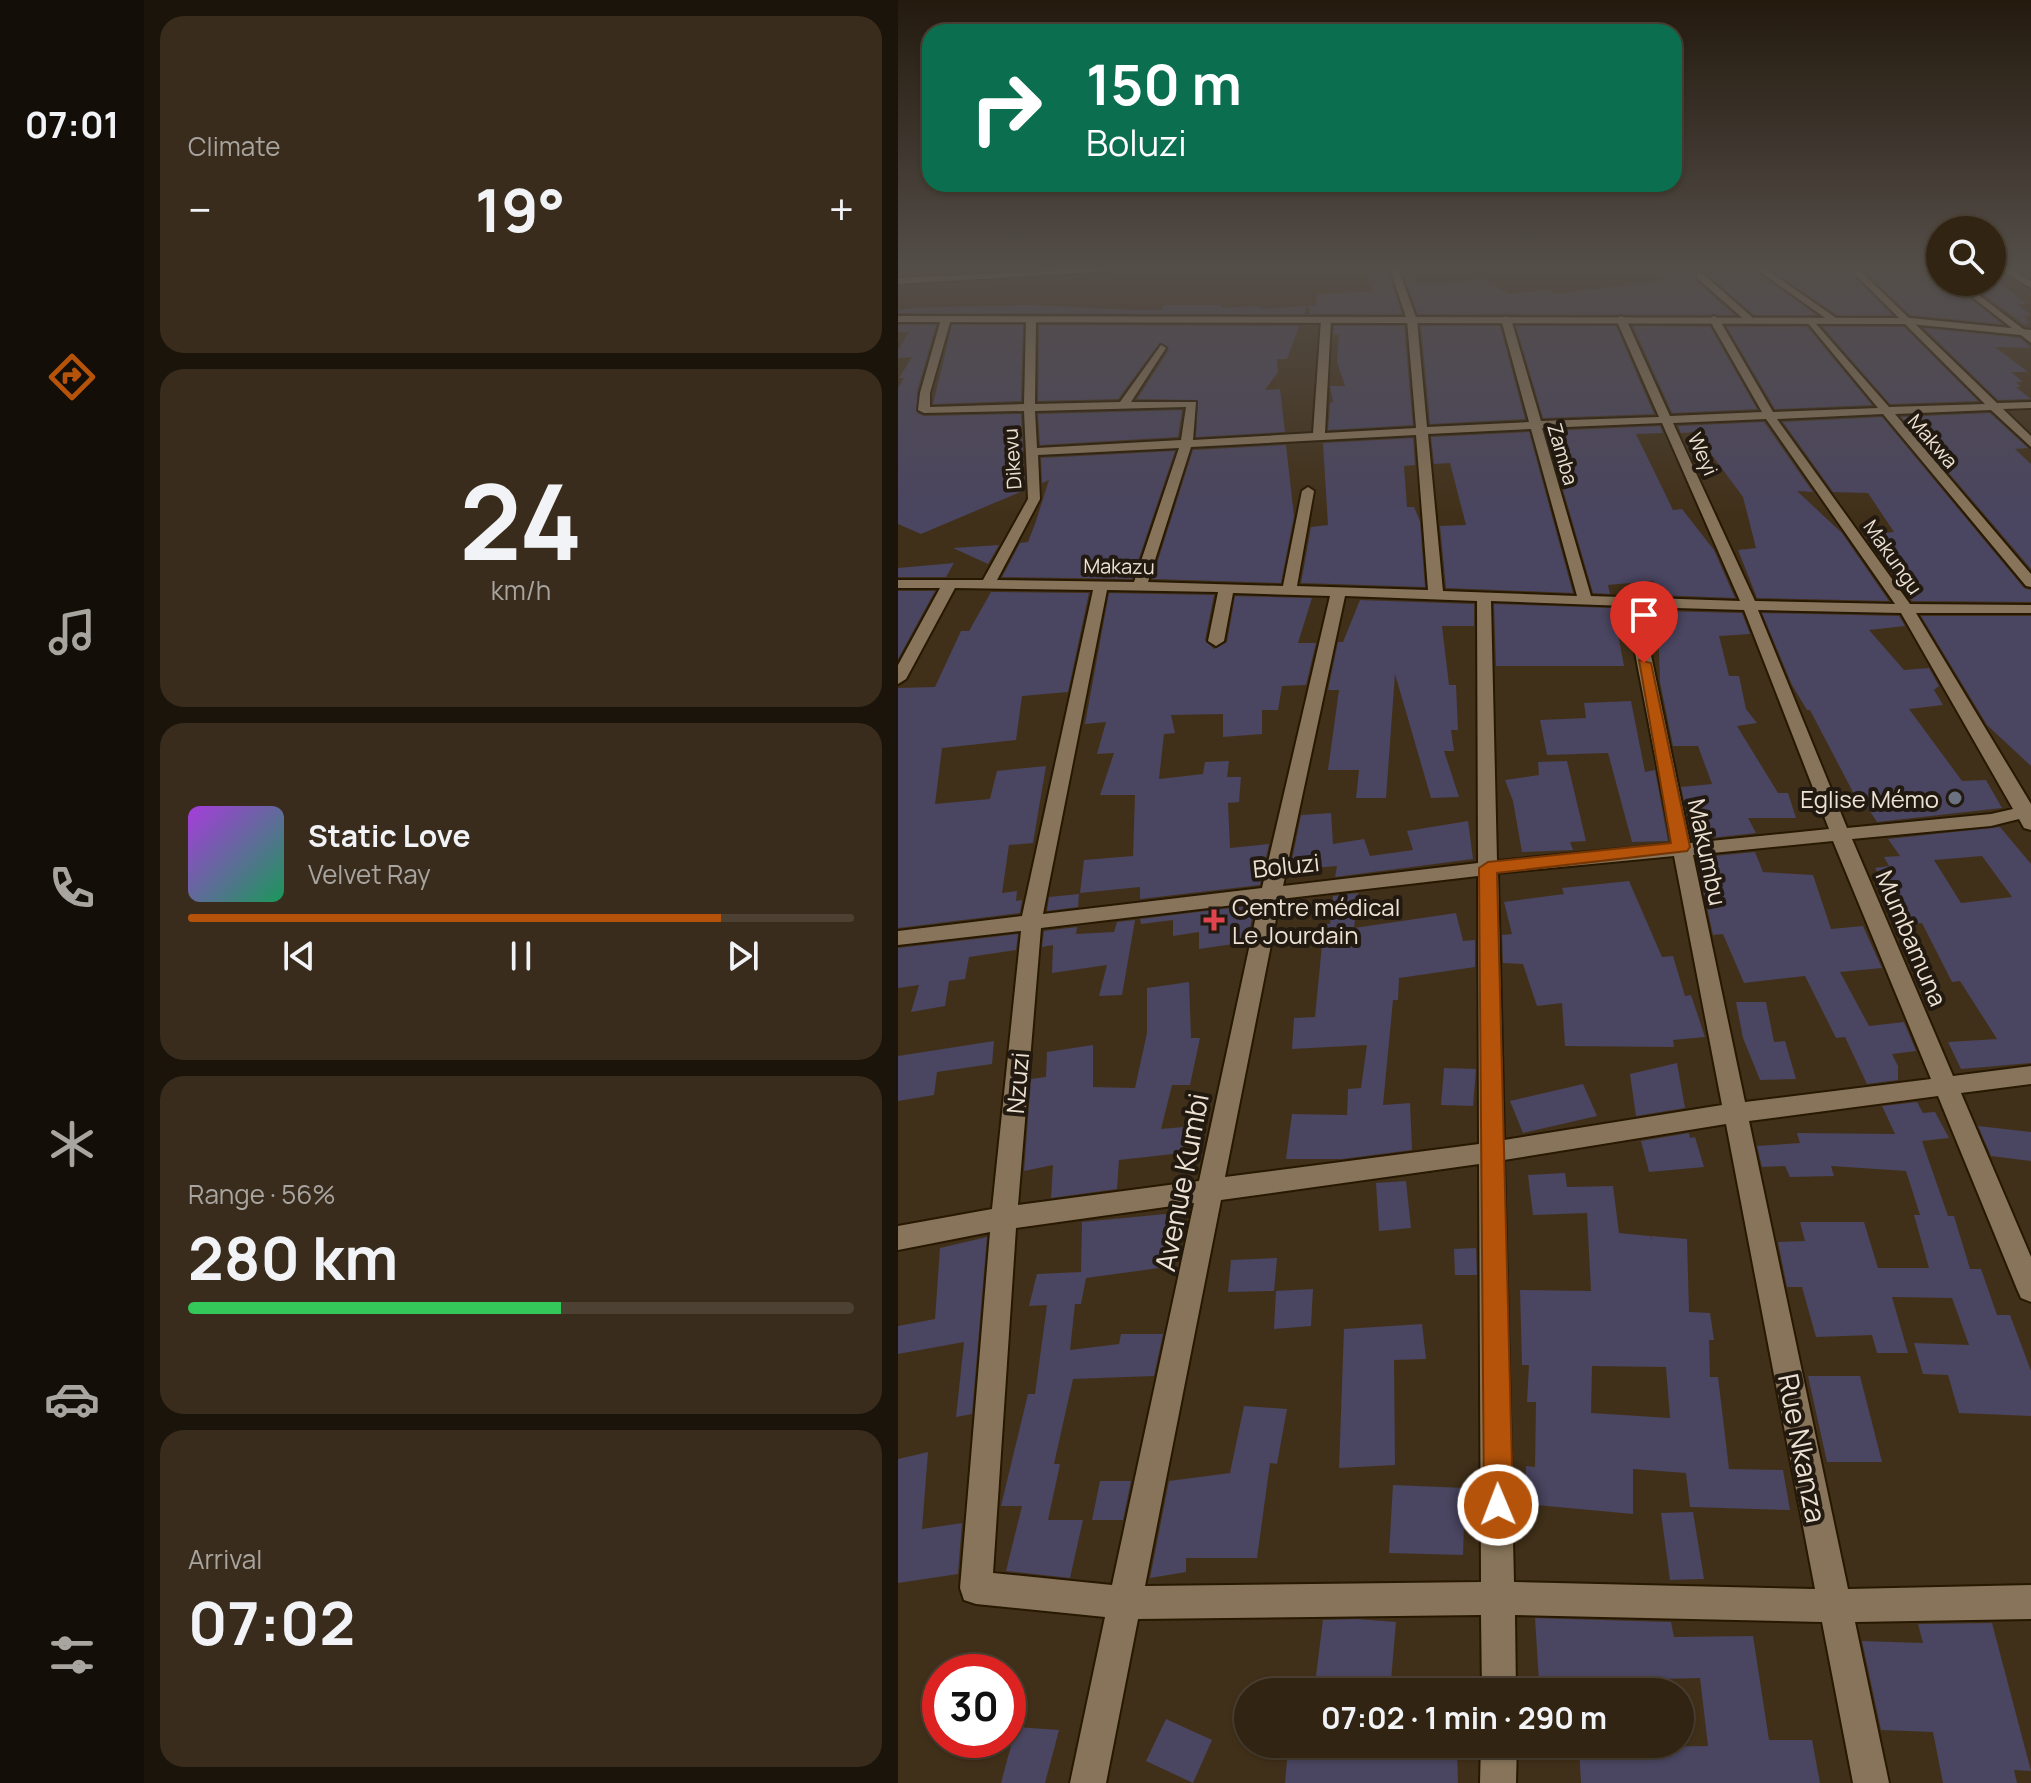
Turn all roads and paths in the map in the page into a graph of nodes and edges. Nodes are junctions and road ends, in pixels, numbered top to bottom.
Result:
1 (937, 349) edge
2 (1030, 349) edge
3 (1160, 349) edge
4 (1324, 349) edge
5 (1414, 349) edge
6 (1514, 349) edge
7 (1634, 349) edge
8 (1731, 349) edge
9 (1834, 349) edge
10 (1938, 349) edge
11 (1124, 404) junction
12 (2031, 405) edge
13 (1995, 406) junction
14 (1029, 407) junction
15 (1883, 410) junction
16 (1770, 416) junction
17 (1666, 420) junction
18 (1535, 425) junction
19 (1419, 430) junction
20 (1319, 435) junction
21 (1187, 441) junction
22 (2031, 443) edge
23 (1030, 452) junction
24 (1308, 491) dead end
25 (2031, 583) edge
26 (898, 584) edge
27 (950, 584) junction
28 (988, 584) junction
29 (1101, 585) junction
30 (1140, 585) junction
31 (1226, 589) junction
32 (1289, 592) junction
33 (1338, 594) junction
34 (1436, 597) junction
35 (1484, 598) junction
36 (1585, 599) junction
37 (1632, 601) junction
38 (1749, 605) junction
39 (1906, 609) junction
40 (2031, 609) edge
41 (1216, 641) dead end
42 (898, 679) edge
43 (2028, 815) edge
44 (1840, 834) junction
45 (1681, 847) junction
46 (1488, 868) junction
47 (1271, 893) junction
48 (1032, 919) junction
49 (898, 938) edge
50 (2031, 1075) edge
51 (1947, 1086) junction
52 (1736, 1113) junction
53 (1493, 1152) junction
54 (1210, 1190) junction
55 (1004, 1218) junction
56 (898, 1238) edge
57 (2031, 1289) edge
58 (1501, 1598) junction
59 (2031, 1602) edge
60 (1126, 1603) junction
61 (1835, 1606) junction
62 (1499, 1678) edge
63 (1499, 1758) edge
64 (1088, 1783) edge
65 (1498, 1783) edge
66 (1871, 1783) edge

1 - 14 street
2 - 14 street, Dikevu
3 - 11 street
4 - 20 street
5 - 19 street
6 - 18 street, Zamba
7 - 17 street, Weyi
8 - 16 street, Makungu
9 - 15 street, Makwa
10 - 13 street
11 - 14 street
11 - 21 street
12 - 13 street
13 - 15 street
13 - 22 street
14 - 23 street, Dikevu
15 - 16 street
15 - 25 street, Makwa
16 - 17 street
16 - 39 street, Makungu
17 - 18 street
17 - 38 street, Weyi
18 - 19 street
18 - 36 street, Zamba
19 - 20 street
19 - 34 street
20 - 21 street
21 - 23 street
21 - 30 street
23 - 28 street, Dikevu
24 - 32 street
26 - 27 street, Makazu
27 - 28 street, Makazu
27 - 42 street
28 - 29 street, Makazu
29 - 30 street, Makazu
29 - 48 street, Nzuzi
30 - 31 street, Makazu
31 - 32 street, Makazu
31 - 41 street
32 - 33 street, Makazu
33 - 34 street, Makazu
33 - 47 street, Avenue Kumbi
34 - 35 street, Makazu
35 - 36 street, Makazu
35 - 46 street
36 - 37 street, Makazu
37 - 38 street, Makazu
37 - 45 street, Makumbu
38 - 39 street, Makazu
38 - 44 street, Mumbamuna
39 - 40 street, Makazu
39 - 43 street, Makungu
43 - 44 street, Boluzi
44 - 45 street, Boluzi
44 - 51 street, Mumbamuna
45 - 46 street, Boluzi
45 - 52 street, Makumbu
46 - 47 street, Boluzi
46 - 53 street
47 - 48 street, Boluzi
47 - 54 street, Avenue Kumbi
48 - 49 street, Boluzi
48 - 55 street, Nzuzi
50 - 51 street
51 - 52 street
51 - 57 street, Mumbamuna
52 - 53 street
52 - 61 street, Rue Nkanza
53 - 54 street
53 - 58 street
54 - 55 street
54 - 60 street, Avenue Kumbi
55 - 56 street
55 - 60 street, Nzuzi
58 - 60 street
58 - 61 street
58 - 62 street
59 - 61 street
60 - 64 street, Avenue Kumbi
61 - 66 street, Rue Nkanza
63 - 65 street

